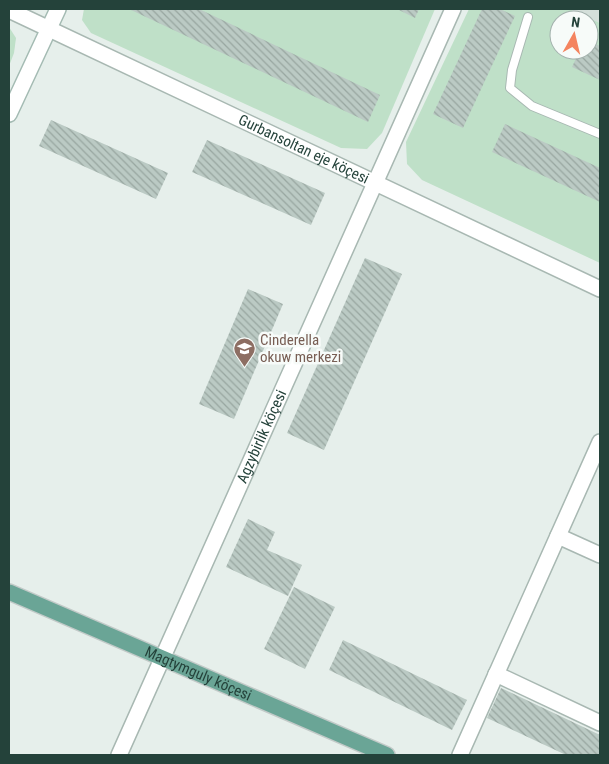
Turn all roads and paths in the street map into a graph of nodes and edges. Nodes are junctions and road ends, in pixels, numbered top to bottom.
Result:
1 (58, 9) edge
2 (453, 9) edge
3 (9, 10) edge
4 (528, 17) dead end
5 (49, 28) junction
6 (9, 114) edge
7 (600, 134) edge
8 (376, 183) junction
9 (600, 289) edge
10 (600, 442) edge
11 (558, 536) junction
12 (600, 555) edge
13 (9, 592) edge
14 (161, 658) junction
15 (496, 674) junction
16 (600, 723) edge
17 (119, 755) edge
18 (387, 755) edge
19 (460, 755) edge

1 - 5 street
2 - 8 street, Agzybirlik köçesi
3 - 5 street, Gurbansoltan eje köçesi
4 - 7 lane
5 - 6 street
5 - 8 street, Gurbansoltan eje köçesi
8 - 9 street, Gurbansoltan eje köçesi
8 - 14 street, Agzybirlik köçesi
10 - 11 street
11 - 12 street
11 - 15 street
13 - 14 main road, Magtymguly köçesi
14 - 17 street, Agzybirlik köçesi
14 - 18 main road, Magtymguly köçesi
15 - 16 street
15 - 19 street

